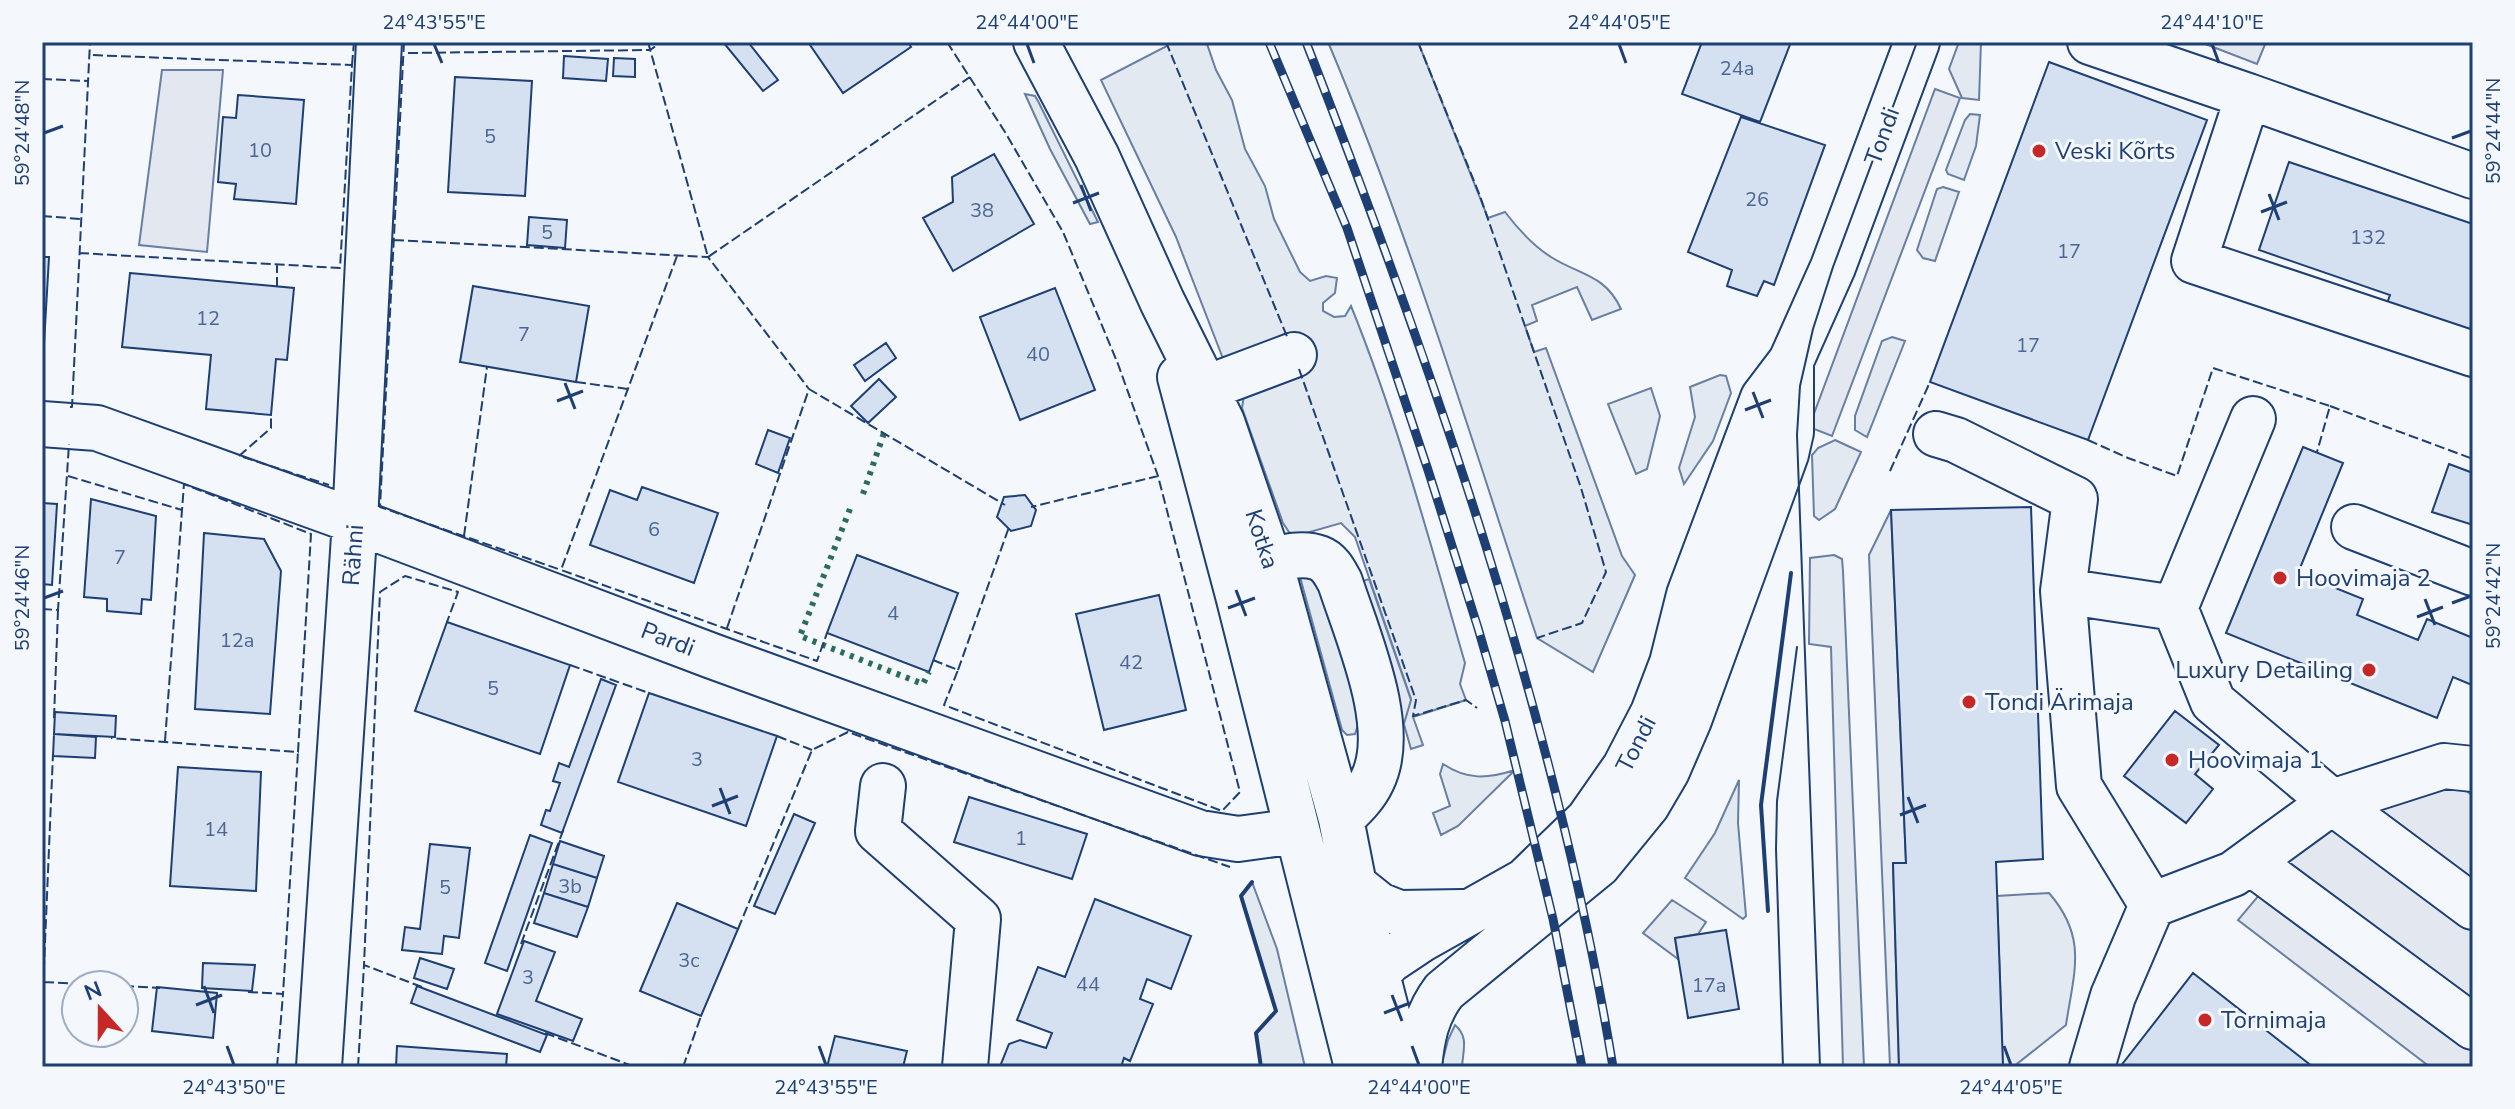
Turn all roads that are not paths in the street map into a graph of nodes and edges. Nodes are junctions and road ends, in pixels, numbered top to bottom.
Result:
1 (379, 42) edge
2 (1036, 42) edge
3 (1917, 42) edge
4 (2090, 42) edge
5 (2248, 96) junction
6 (2473, 176) edge
7 (2473, 354) edge
8 (1294, 355) dead end
9 (1791, 361) junction
10 (1195, 392) junction
11 (2253, 419) dead end
12 (42, 424) edge
13 (1936, 434) dead end
14 (355, 521) junction
15 (2354, 527) dead end
16 (1253, 573) junction
17 (2473, 573) edge
18 (2063, 591) junction
19 (2175, 608) junction
20 (2473, 769) edge
21 (883, 786) dead end
22 (2332, 802) junction
23 (1341, 819) junction
24 (1297, 831) junction
25 (2250, 862) junction
26 (1354, 885) junction
27 (2152, 905) junction
28 (2473, 907) edge
29 (1471, 912) junction
30 (1444, 991) junction
31 (1361, 1006) edge
32 (2473, 1027) edge
33 (319, 1067) edge
34 (965, 1067) edge
35 (1401, 1067) edge
36 (1419, 1067) edge
37 (2092, 1067) edge

1 - 14 street, Rähni
2 - 10 street
3 - 9 street, Tondi
4 - 5 street
5 - 6 street
5 - 7 street
8 - 10 street
9 - 29 street, Tondi
9 - 30 street, Tondi
10 - 16 street
11 - 19 street
12 - 14 street, Pardi
13 - 18 street
14 - 24 street, Pardi
14 - 33 street, Rähni
15 - 17 street
16 - 23 street, Kotka
16 - 23 street
16 - 24 street
18 - 19 street
18 - 27 street
19 - 22 street
20 - 22 street
21 - 34 street
22 - 25 street
22 - 28 street
23 - 26 street, Kotka
24 - 31 street
25 - 27 street
25 - 32 street
26 - 29 street
26 - 31 street, Kotka
27 - 37 street
29 - 31 street, Tondi
30 - 31 street
30 - 36 street, Tondi
31 - 35 street, Kotka

